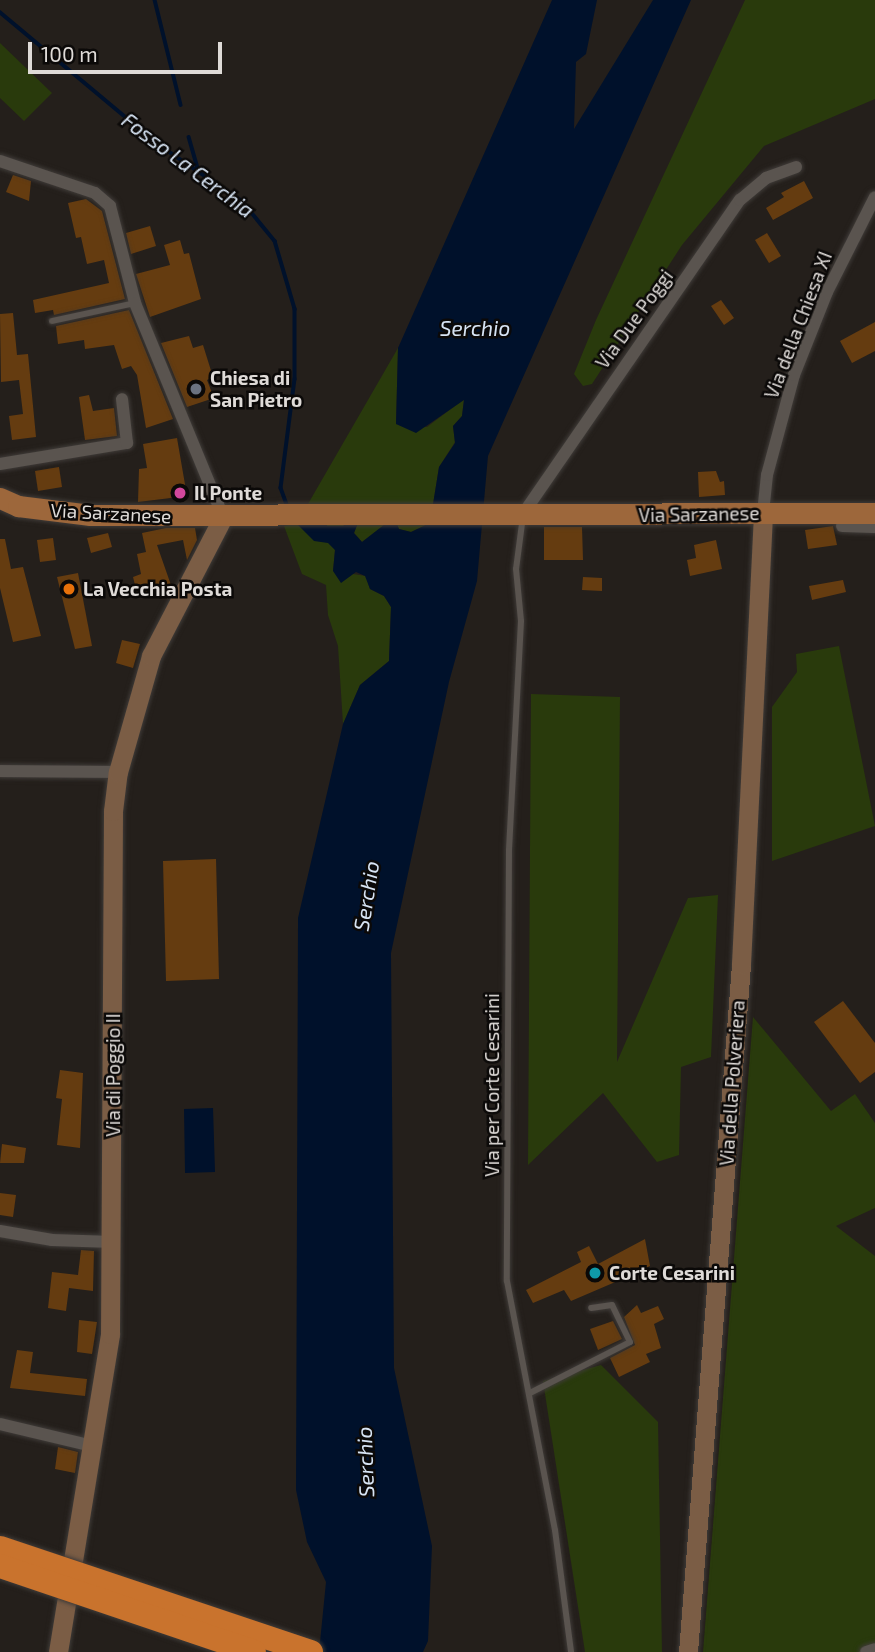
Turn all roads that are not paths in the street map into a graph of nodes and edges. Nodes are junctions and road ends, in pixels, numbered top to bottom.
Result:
1 (0, 161) edge
2 (796, 167) dead end
3 (875, 197) edge
4 (135, 303) junction
5 (52, 321) dead end
6 (122, 399) dead end
7 (0, 464) edge
8 (0, 498) edge
9 (762, 513) junction
10 (875, 513) edge
11 (523, 514) junction
12 (223, 517) junction
13 (842, 526) dead end
14 (875, 527) edge
15 (0, 771) edge
16 (118, 772) junction
17 (0, 1231) edge
18 (113, 1242) junction
19 (592, 1308) dead end
20 (530, 1393) junction
21 (0, 1424) edge
22 (92, 1446) junction
23 (0, 1548) edge
24 (0, 1566) edge
25 (875, 1649) edge
26 (58, 1652) edge
27 (254, 1652) edge
28 (311, 1652) edge
29 (571, 1652) edge
30 (688, 1652) edge
31 (866, 1652) edge

1 - 4 street
2 - 11 street, Via Due Poggi
3 - 9 street, Via della Chiesa XI
4 - 5 lane
4 - 12 street
6 - 7 street
8 - 12 main road, Via Sarzanese
9 - 10 main road, Via Sarzanese
9 - 11 main road, Via Sarzanese
9 - 30 main road, Via della Polveriera
11 - 12 main road, Via Sarzanese
11 - 20 lane, Via per Corte Cesarini
12 - 16 main road, Via di Poggio II
13 - 14 street
15 - 16 street
16 - 18 main road, Via di Poggio II
17 - 18 street
18 - 22 main road, Via di Poggio II
19 - 20 lane
20 - 29 lane, Via per Corte Cesarini
21 - 22 street
22 - 26 main road, Via di Poggio II
23 - 28 highway, bridge
24 - 27 highway, bridge
25 - 31 street

